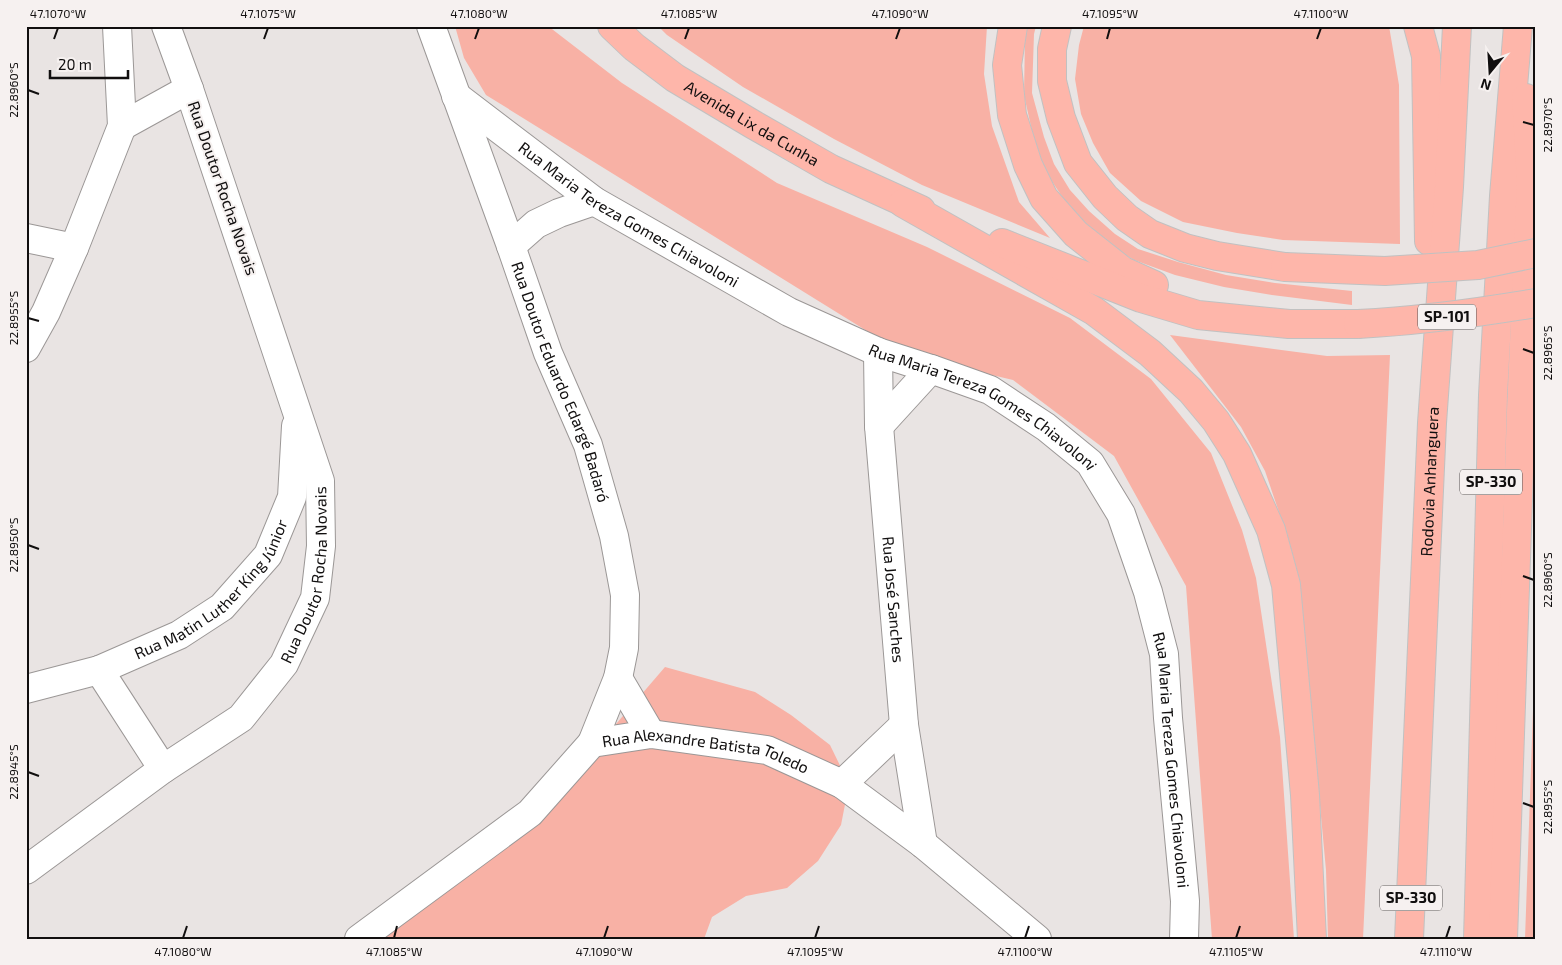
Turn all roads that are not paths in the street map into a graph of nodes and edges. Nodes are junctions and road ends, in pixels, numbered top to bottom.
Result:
1 (116, 26) edge
2 (166, 26) edge
3 (431, 26) edge
4 (612, 26) edge
5 (1013, 26) edge
6 (1057, 26) edge
7 (1418, 26) edge
8 (1457, 26) edge
9 (1518, 26) edge
10 (1522, 26) edge
11 (189, 89) junction
12 (456, 96) junction
13 (122, 126) junction
14 (1534, 174) edge
15 (594, 201) junction
16 (904, 203) junction
17 (26, 238) edge
18 (511, 246) junction
19 (74, 248) junction
20 (1536, 254) edge
21 (1536, 303) edge
22 (1289, 324) junction
23 (26, 348) edge
24 (878, 352) junction
25 (931, 369) junction
26 (297, 410) junction
27 (1432, 423) junction
28 (879, 426) junction
29 (99, 670) junction
30 (618, 678) junction
31 (26, 689) edge
32 (904, 725) junction
33 (651, 734) junction
34 (592, 743) junction
35 (163, 769) junction
36 (842, 784) junction
37 (922, 844) junction
38 (1413, 856) junction
39 (26, 870) edge
40 (359, 939) edge
41 (1037, 939) edge
42 (1184, 939) edge
43 (1312, 939) edge
44 (1400, 939) edge
45 (1410, 939) edge
46 (1478, 939) edge
47 (1503, 939) edge

1 - 13 street
2 - 11 street, Rua Doutor Rocha Novais
3 - 12 street, Rua Doutor Eduardo Edargé Badaró
4 - 16 highway, Avenida Lix da Cunha
5 - 22 highway
6 - 20 highway, bridge
7 - 27 highway
8 - 27 highway, Rodovia Anhanguera / SP-330
9 - 46 highway, SP-330
10 - 14 highway
11 - 13 street
11 - 26 street, Rua Doutor Rocha Novais
12 - 15 street, Rua Maria Tereza Gomes Chiavoloni
12 - 18 street, Rua Doutor Eduardo Edargé Badaró
13 - 19 street
14 - 47 highway
15 - 18 street
15 - 24 street, Rua Maria Tereza Gomes Chiavoloni
16 - 22 highway
16 - 43 highway
17 - 19 street
18 - 30 street, Rua Doutor Eduardo Edargé Badaró
19 - 23 street
21 - 22 highway, SP-101, bridge
24 - 25 street, Rua Maria Tereza Gomes Chiavoloni
24 - 28 street, Rua José Sanches
25 - 28 street
25 - 42 street, Rua Maria Tereza Gomes Chiavoloni
26 - 29 street, Rua Matin Luther King Júnior
26 - 35 street, Rua Doutor Rocha Novais
27 - 38 highway, Rodovia Anhanguera / SP-330
28 - 32 street, Rua José Sanches
29 - 31 street, Rua Matin Luther King Júnior
29 - 35 street
30 - 33 street
30 - 34 street, Rua Doutor Eduardo Edargé Badaró
32 - 36 street
32 - 37 street, Rua José Sanches
33 - 34 street, Rua Alexandre Batista Toledo
33 - 36 street, Rua Alexandre Batista Toledo
34 - 40 street, Rua Alexandre Batista Toledo
35 - 39 street, Rua Doutor Rocha Novais
36 - 37 street, Rua Alexandre Batista Toledo
37 - 41 street, Rua Alexandre Batista Toledo
38 - 44 highway
38 - 45 highway, Rodovia Anhanguera / SP-330

